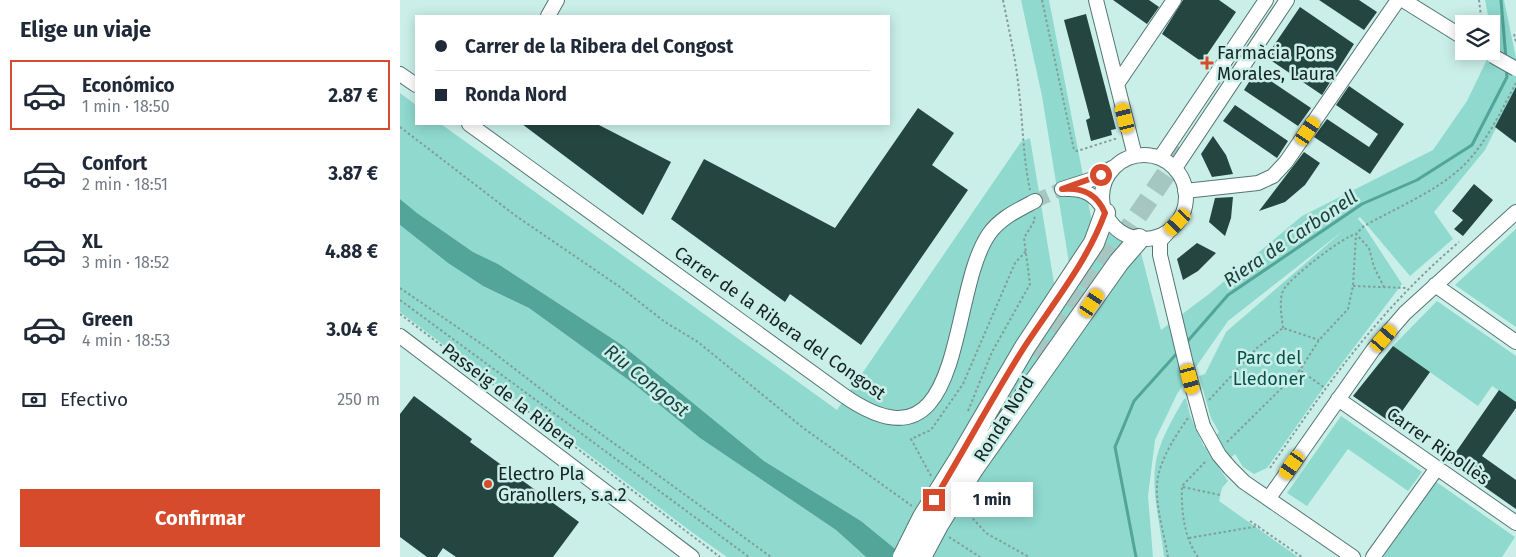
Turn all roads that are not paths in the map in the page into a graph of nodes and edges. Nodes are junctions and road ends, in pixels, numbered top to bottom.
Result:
1 (557, 0) edge
2 (1096, 0) edge
3 (1174, 0) edge
4 (1266, 0) edge
5 (1288, 0) edge
6 (1398, 0) edge
7 (1403, 0) edge
8 (549, 15) edge
9 (1455, 32) edge
10 (1500, 59) edge
11 (1516, 69) edge
12 (400, 74) edge
13 (415, 84) edge
14 (1117, 84) junction
15 (472, 125) edge
16 (489, 130) edge
17 (1135, 156) junction
18 (1160, 158) junction
19 (1115, 166) junction
20 (1175, 168) junction
21 (1185, 191) junction
22 (1034, 202) tunnel mouth
23 (1104, 211) junction
24 (1516, 212) edge
25 (1170, 231) junction
26 (1141, 239) junction
27 (1160, 255) junction
28 (1435, 285) junction
29 (400, 336) edge
30 (1516, 342) edge
31 (1037, 356) tunnel mouth
32 (1338, 399) junction
33 (966, 463) junction
34 (1436, 468) junction
35 (1269, 498) junction
36 (1516, 523) edge
37 (692, 557) edge
38 (904, 557) edge
39 (921, 557) edge
40 (1353, 557) edge
41 (1373, 557) edge

1 - 8 street
2 - 14 street
3 - 14 street
4 - 18 street
5 - 20 street
6 - 21 street
7 - 9 street
10 - 11 street, bridge
12 - 13 street
14 - 17 street
15 - 16 street, Carrer de la Ribera del Congost
16 - 22 street, Carrer de la Ribera del Congost
17 - 18 street
17 - 19 street
18 - 20 street
19 - 23 street
19 - 23 street
20 - 21 street
21 - 25 street
23 - 26 street
23 - 33 highway
24 - 28 street
25 - 26 street
25 - 27 street
26 - 27 street
26 - 33 highway
27 - 35 street, bridge
28 - 30 street
28 - 32 street
29 - 37 street, Passeig de la Ribera
31 - 33 highway, Ronda Nord
32 - 34 street, Carrer Ripollès
32 - 35 street
33 - 38 highway, Ronda Nord, bridge
33 - 39 highway, Ronda Nord, bridge
34 - 36 street, Carrer Ripollès
34 - 41 street
35 - 40 street

